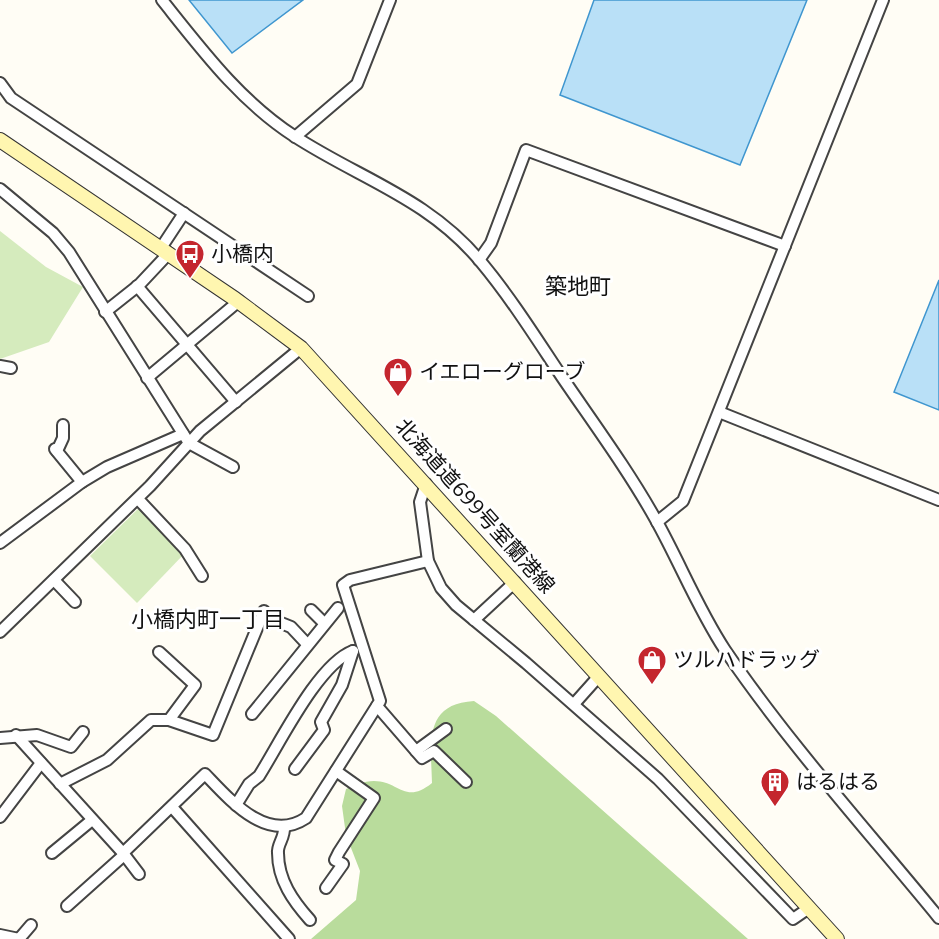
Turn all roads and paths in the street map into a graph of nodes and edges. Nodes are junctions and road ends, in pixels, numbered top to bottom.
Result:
1 (162, 0) edge
2 (390, 0) edge
3 (883, 0) edge
4 (0, 84) edge
5 (296, 137) junction
6 (0, 140) edge
7 (0, 189) edge
8 (184, 213) junction
9 (785, 246) junction
10 (165, 250) junction
11 (479, 260) junction
12 (137, 286) junction
13 (308, 296) dead end
14 (239, 301) junction
15 (105, 312) junction
16 (187, 344) junction
17 (301, 348) junction
18 (147, 378) junction
19 (236, 402) junction
20 (719, 412) junction
21 (63, 425) dead end
22 (186, 438) junction
23 (233, 467) dead end
24 (82, 482) junction
25 (426, 484) junction
26 (138, 499) junction
27 (939, 500) edge
28 (657, 522) junction
29 (3, 536) edge
30 (428, 561) junction
31 (202, 576) dead end
32 (54, 580) junction
33 (515, 582) junction
34 (75, 602) dead end
35 (338, 608) dead end
36 (311, 610) dead end
37 (264, 611) dead end
38 (474, 620) junction
39 (281, 622) dead end
40 (324, 623) junction
41 (0, 632) edge
42 (307, 644) junction
43 (159, 652) dead end
44 (599, 676) junction
45 (574, 704) junction
46 (377, 706) junction
47 (252, 714) dead end
48 (168, 720) junction
49 (446, 729) dead end
50 (83, 732) dead end
51 (16, 735) junction
52 (0, 738) edge
53 (416, 751) junction
54 (41, 763) junction
55 (294, 769) dead end
56 (336, 771) junction
57 (466, 782) dead end
58 (60, 784) junction
59 (236, 805) junction
60 (172, 807) junction
61 (0, 817) edge
62 (92, 820) junction
63 (284, 827) junction
64 (52, 853) dead end
65 (124, 854) junction
66 (139, 874) dead end
67 (326, 888) dead end
68 (67, 906) dead end
69 (809, 908) junction
70 (939, 918) edge
71 (310, 920) dead end
72 (31, 925) dead end
73 (0, 935) edge
74 (19, 939) edge
75 (289, 939) edge
76 (837, 939) edge

1 - 5 street
2 - 5 street
3 - 9 street
4 - 8 street
5 - 11 street
6 - 10 main road, 北海道道699号室蘭港線
7 - 15 street
8 - 10 street
8 - 13 street
9 - 11 street
9 - 20 street
10 - 12 street
10 - 14 main road, 北海道道699号室蘭港線
11 - 28 street
12 - 15 street
12 - 16 street
14 - 16 street
14 - 17 main road, 北海道道699号室蘭港線
15 - 18 street
16 - 18 street
16 - 19 street
17 - 19 street
17 - 25 main road, 北海道道699号室蘭港線
18 - 22 street
19 - 22 street
20 - 27 street
20 - 28 street
21 - 24 street
22 - 23 street
22 - 24 street
22 - 26 street
24 - 29 street
25 - 30 street
25 - 33 main road, 北海道道699号室蘭港線
26 - 31 street
26 - 32 street
28 - 70 street
30 - 38 street
30 - 46 street
32 - 34 street
32 - 41 street
33 - 38 street
33 - 44 main road, 北海道道699号室蘭港線
35 - 40 street
36 - 40 street
37 - 48 street
38 - 45 street
39 - 42 street
40 - 42 street
42 - 47 street
43 - 48 street
44 - 45 street
44 - 69 main road, 北海道道699号室蘭港線
45 - 69 street
46 - 53 street
46 - 56 street
48 - 58 street
49 - 53 street
50 - 51 street
51 - 52 street
51 - 54 street
53 - 57 street
54 - 58 street
54 - 61 street
55 - 59 street
56 - 63 street
56 - 67 street
58 - 62 street
59 - 60 street
59 - 63 street
60 - 65 street
60 - 75 street
62 - 64 street
62 - 65 street
63 - 71 street
65 - 66 street
65 - 68 street
69 - 76 main road, 北海道道699号室蘭港線
72 - 74 street
73 - 74 street

